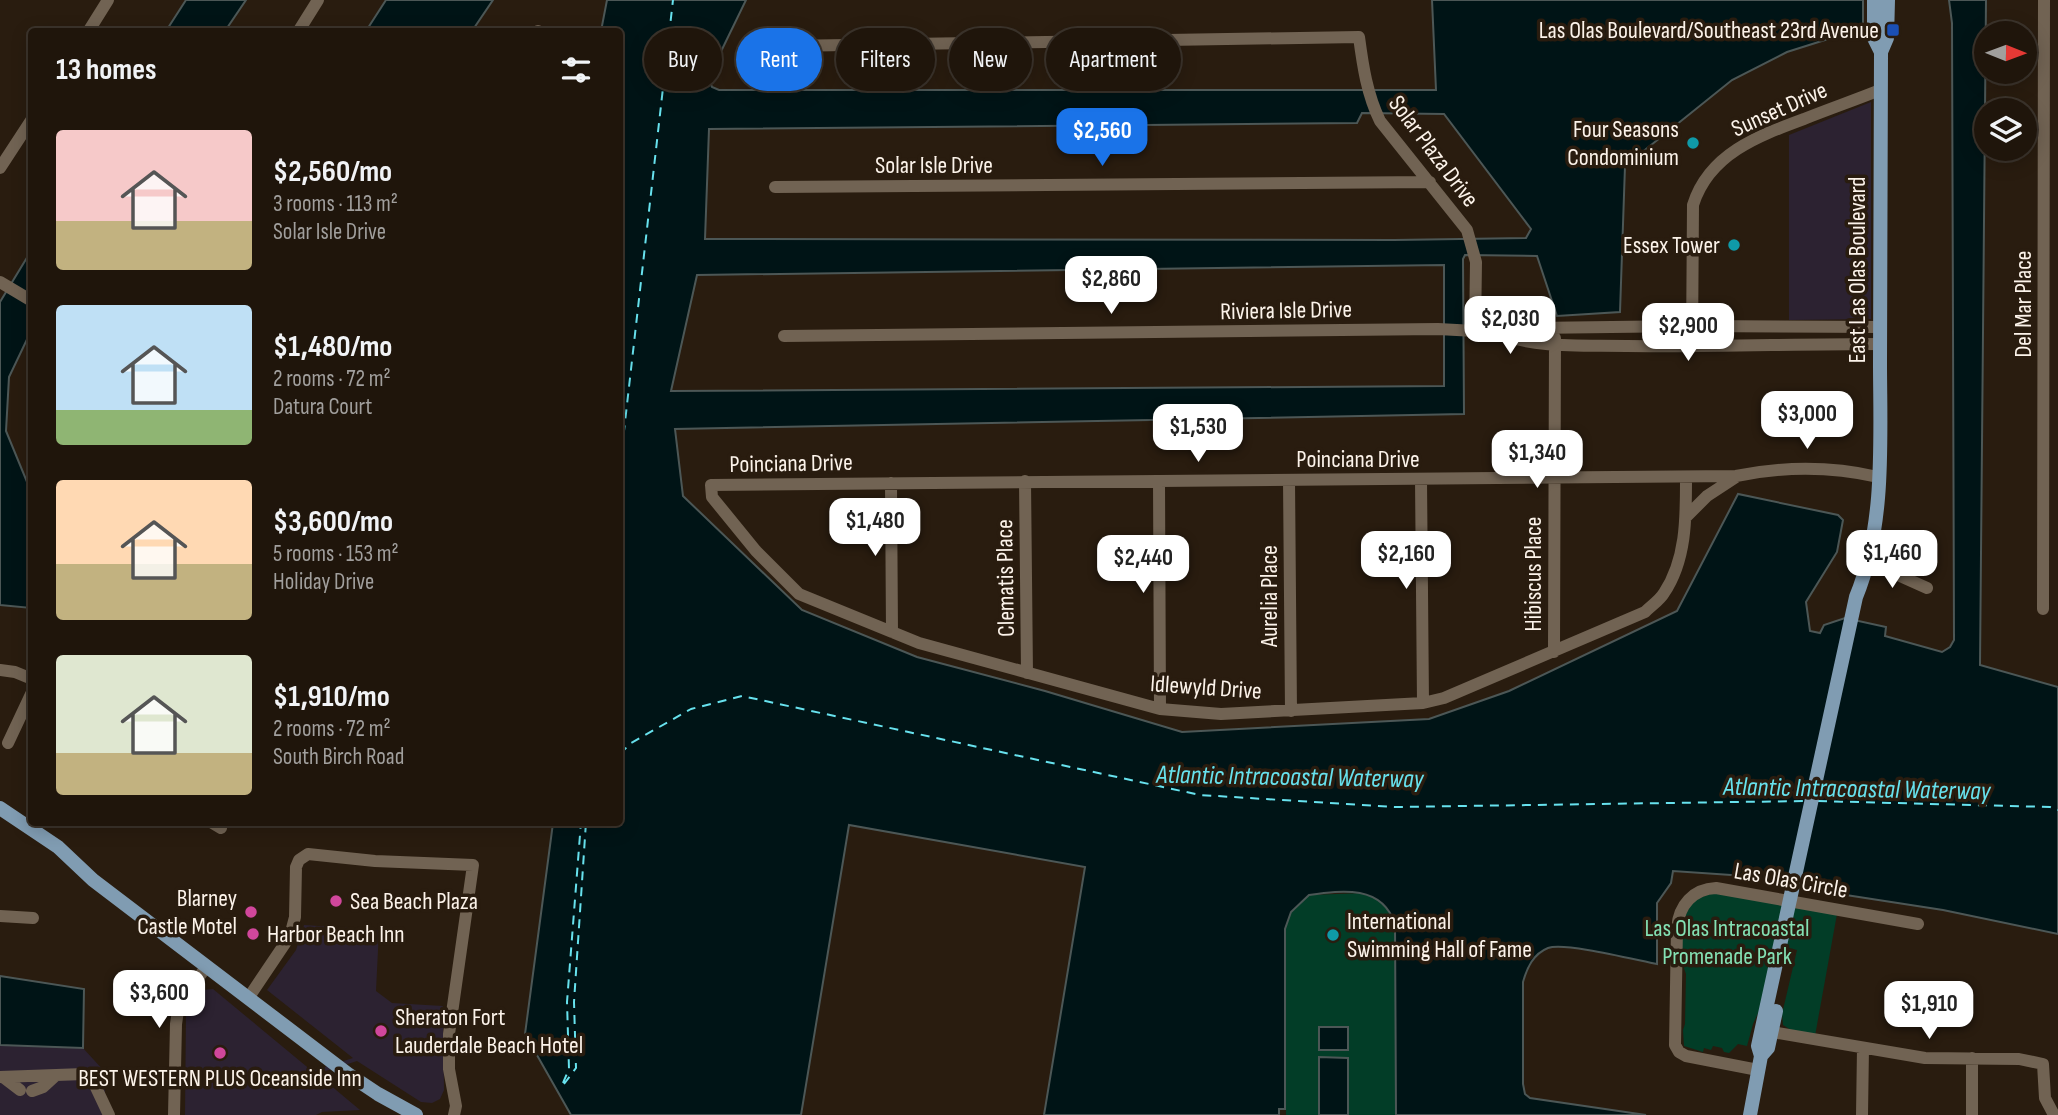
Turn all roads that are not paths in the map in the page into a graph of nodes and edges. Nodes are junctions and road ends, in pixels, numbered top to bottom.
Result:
1 (108, 0) edge
2 (318, 0) edge
3 (1874, 0) edge
4 (1888, 0) edge
5 (2044, 0) edge
6 (90, 28) edge
7 (300, 28) edge
8 (822, 45) edge
9 (1881, 52) junction
10 (1880, 90) junction
11 (28, 125) edge
12 (0, 168) edge
13 (1430, 183) junction
14 (775, 187) dead end
15 (0, 282) edge
16 (28, 299) edge
17 (1692, 326) junction
18 (1555, 327) junction
19 (1880, 327) junction
20 (1472, 330) junction
21 (1493, 331) junction
22 (785, 336) dead end
23 (1880, 344) junction
24 (1555, 345) junction
25 (1692, 347) junction
26 (1736, 476) junction
27 (1686, 477) junction
28 (1878, 477) junction
29 (1554, 479) junction
30 (1289, 480) junction
31 (1421, 480) junction
32 (1025, 481) junction
33 (1159, 481) junction
34 (891, 483) junction
35 (711, 485) joint
36 (1686, 517) junction
37 (1868, 567) junction
38 (1927, 588) dead end
39 (2043, 609) dead end
40 (892, 632) junction
41 (1554, 652) junction
42 (0, 670) edge
43 (1027, 673) junction
44 (28, 677) edge
45 (28, 700) edge
46 (1423, 703) junction
47 (1160, 709) junction
48 (1291, 711) junction
49 (8, 743) dead end
50 (0, 808) edge
51 (0, 916) edge
52 (33, 918) dead end
53 (1918, 924) dead end
54 (207, 966) junction
55 (249, 997) junction
56 (1773, 1003) junction
57 (1772, 1032) junction
58 (1863, 1048) junction
59 (1972, 1058) junction
60 (1760, 1063) junction
61 (55, 1076) junction
62 (2, 1077) edge
63 (109, 1115) edge
64 (174, 1115) edge
65 (416, 1115) edge
66 (454, 1115) edge
67 (1750, 1115) edge
68 (1862, 1115) edge
69 (1972, 1115) edge
70 (2054, 1115) edge

1 - 6 street
2 - 7 street
3 - 9 main road, East Las Olas Boulevard
4 - 9 main road, East Las Olas Boulevard
5 - 39 street, Del Mar Place
8 - 13 street, Solar Plaza Drive
9 - 10 main road, East Las Olas Boulevard
10 - 17 street, Sunset Drive
10 - 19 main road, East Las Olas Boulevard
11 - 12 street
13 - 14 street, Solar Isle Drive
13 - 20 street, Solar Plaza Drive
15 - 16 street
17 - 18 street, Riviera Isle Drive
17 - 19 street, Riviera Isle Drive
17 - 25 street, Sunset Drive
18 - 21 street, Riviera Isle Drive
18 - 24 street, Hibiscus Place
19 - 23 main road, East Las Olas Boulevard
20 - 21 street, Riviera Isle Drive
20 - 22 street, Riviera Isle Drive
21 - 24 street, Riviera Isle Drive
23 - 25 street, Riviera Isle Drive
23 - 28 main road, East Las Olas Boulevard
24 - 25 street, Riviera Isle Drive
24 - 29 street, Hibiscus Place
26 - 27 street, Poinciana Drive
26 - 28 street, Poinciana Drive
26 - 36 street
27 - 29 street, Poinciana Drive
27 - 36 street, Idlewyld Drive
28 - 37 main road, East Las Olas Boulevard
29 - 31 street, Poinciana Drive
29 - 41 street, Hibiscus Place
30 - 31 street, Poinciana Drive
30 - 33 street, Poinciana Drive
30 - 48 street, Aurelia Place
31 - 46 street
32 - 33 street, Poinciana Drive
32 - 34 street, Poinciana Drive
32 - 43 street, Clematis Place
33 - 47 street
34 - 35 street, Poinciana Drive
34 - 40 street
35 - 40 street, Idlewyld Drive
36 - 41 street, Idlewyld Drive
37 - 38 street
37 - 56 main road, East Las Olas Boulevard
40 - 43 street, Idlewyld Drive
41 - 46 street, Idlewyld Drive
42 - 44 street
43 - 47 street, Idlewyld Drive
45 - 49 street
46 - 48 street, Idlewyld Drive
47 - 48 street, Idlewyld Drive
50 - 54 main road
51 - 52 street
53 - 60 street, Las Olas Circle
54 - 55 main road
54 - 64 street
55 - 65 main road
55 - 66 street
56 - 57 main road, East Las Olas Boulevard
56 - 60 main road, East Las Olas Boulevard
57 - 58 street
57 - 60 main road, East Las Olas Boulevard
58 - 59 street
58 - 68 street
59 - 69 street
59 - 70 street
60 - 67 main road, East Las Olas Boulevard
61 - 62 street
61 - 62 street
61 - 63 street

